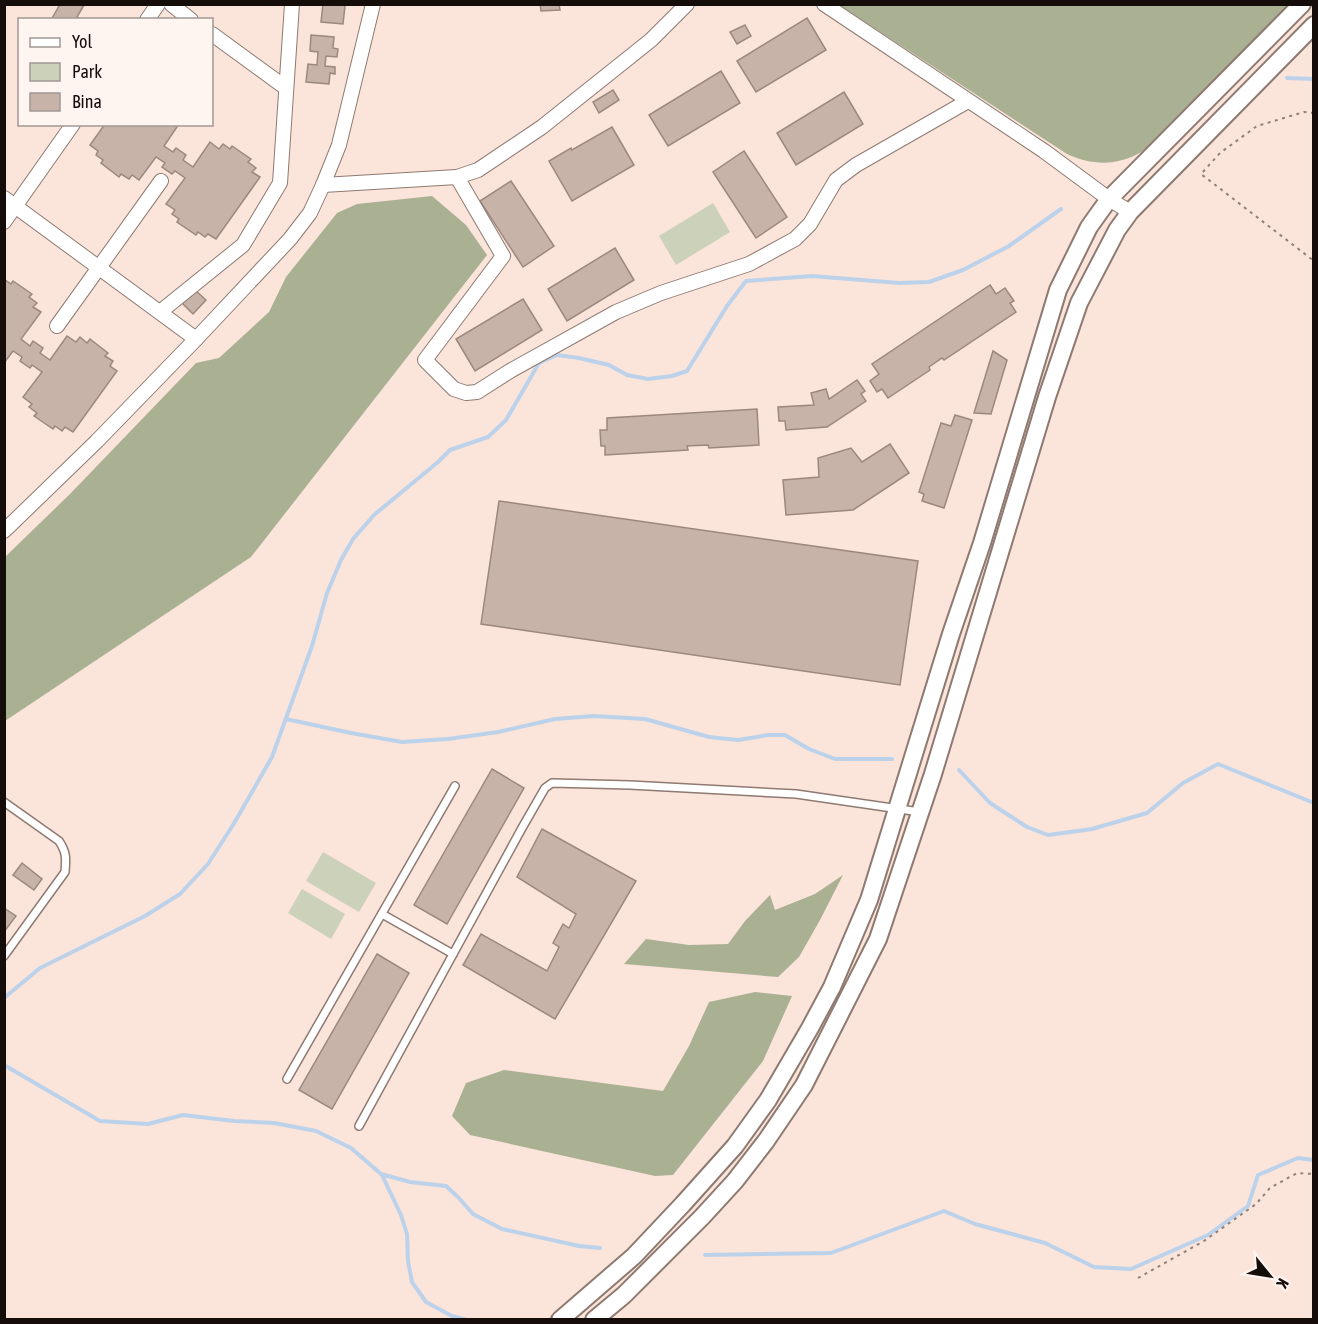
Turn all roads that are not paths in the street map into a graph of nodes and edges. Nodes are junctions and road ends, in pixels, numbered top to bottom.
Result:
1 (158, 4) edge
2 (171, 4) edge
3 (292, 4) edge
4 (373, 4) edge
5 (687, 4) edge
6 (824, 4) edge
7 (1302, 4) edge
8 (148, 18) edge
9 (188, 18) edge
10 (1314, 25) edge
11 (213, 35) edge
12 (286, 88) junction
13 (968, 101) junction
14 (71, 126) edge
15 (457, 177) junction
16 (161, 181) dead end
17 (323, 185) junction
18 (1109, 199) junction
19 (10, 202) edge
20 (1130, 212) junction
21 (4, 222) edge
22 (99, 267) junction
23 (160, 312) junction
24 (57, 326) dead end
25 (196, 339) junction
26 (1026, 394) junction
27 (1047, 397) junction
28 (4, 531) edge
29 (982, 543) junction
30 (1000, 549) junction
31 (455, 786) dead end
32 (4, 802) edge
33 (898, 809) junction
34 (920, 813) junction
35 (382, 914) junction
36 (453, 954) junction
37 (4, 956) edge
38 (287, 1079) dead end
39 (359, 1126) dead end
40 (560, 1320) edge
41 (594, 1320) edge

1 - 8 street
2 - 9 street
3 - 12 street
4 - 17 street
5 - 15 street
6 - 13 street
7 - 18 street
10 - 20 street
11 - 12 street
12 - 23 street
13 - 15 street
13 - 18 street
14 - 19 street
15 - 17 street
16 - 22 street
17 - 25 street
18 - 20 street
18 - 26 street
19 - 21 street
19 - 22 street
20 - 27 street
22 - 23 street
22 - 24 street
23 - 25 street
25 - 28 street
26 - 27 street
26 - 29 street
27 - 30 street
29 - 30 street
29 - 33 street
30 - 34 street
31 - 35 lane
32 - 37 lane
33 - 34 lane
33 - 36 lane
33 - 40 street
34 - 41 street
35 - 36 lane
35 - 38 lane
36 - 39 lane

